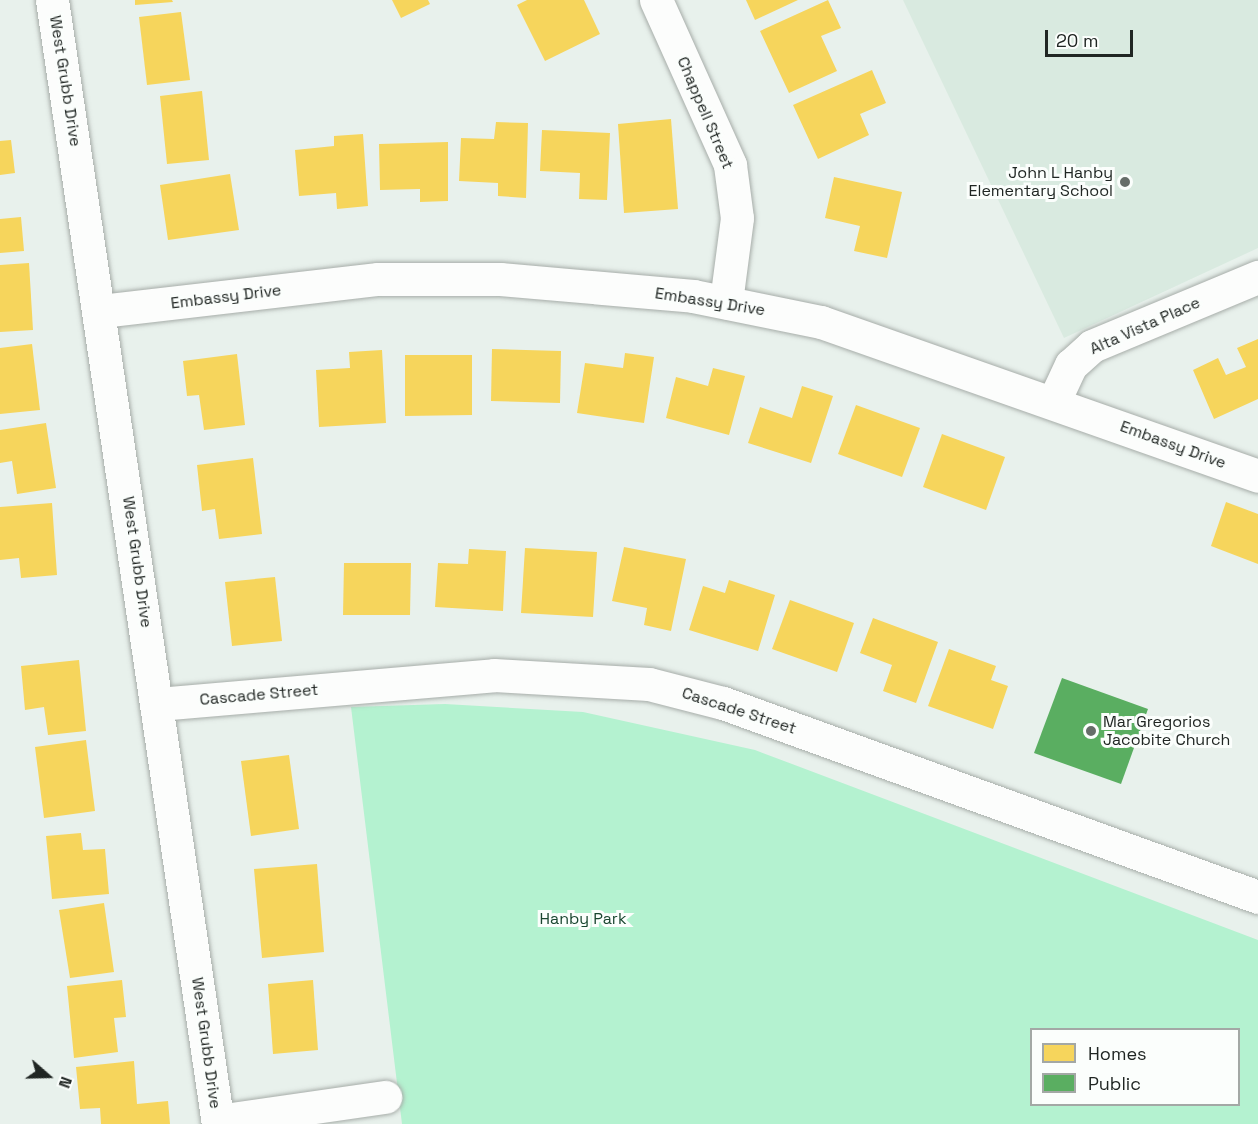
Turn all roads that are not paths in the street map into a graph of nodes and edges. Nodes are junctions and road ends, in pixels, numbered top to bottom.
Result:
1 (52, 0) edge
2 (656, 0) edge
3 (1258, 277) edge
4 (726, 302) junction
5 (101, 311) junction
6 (1054, 401) junction
7 (1258, 476) edge
8 (158, 704) junction
9 (1258, 897) edge
10 (385, 1096) dead end
11 (218, 1123) edge

1 - 5 street, West Grubb Drive
2 - 4 street, Chappell Street
3 - 6 street, Alta Vista Place
4 - 5 street, Embassy Drive
4 - 6 street, Embassy Drive
5 - 8 street, West Grubb Drive
6 - 7 street, Embassy Drive
8 - 9 street, Cascade Street
8 - 11 street, West Grubb Drive
10 - 11 street

